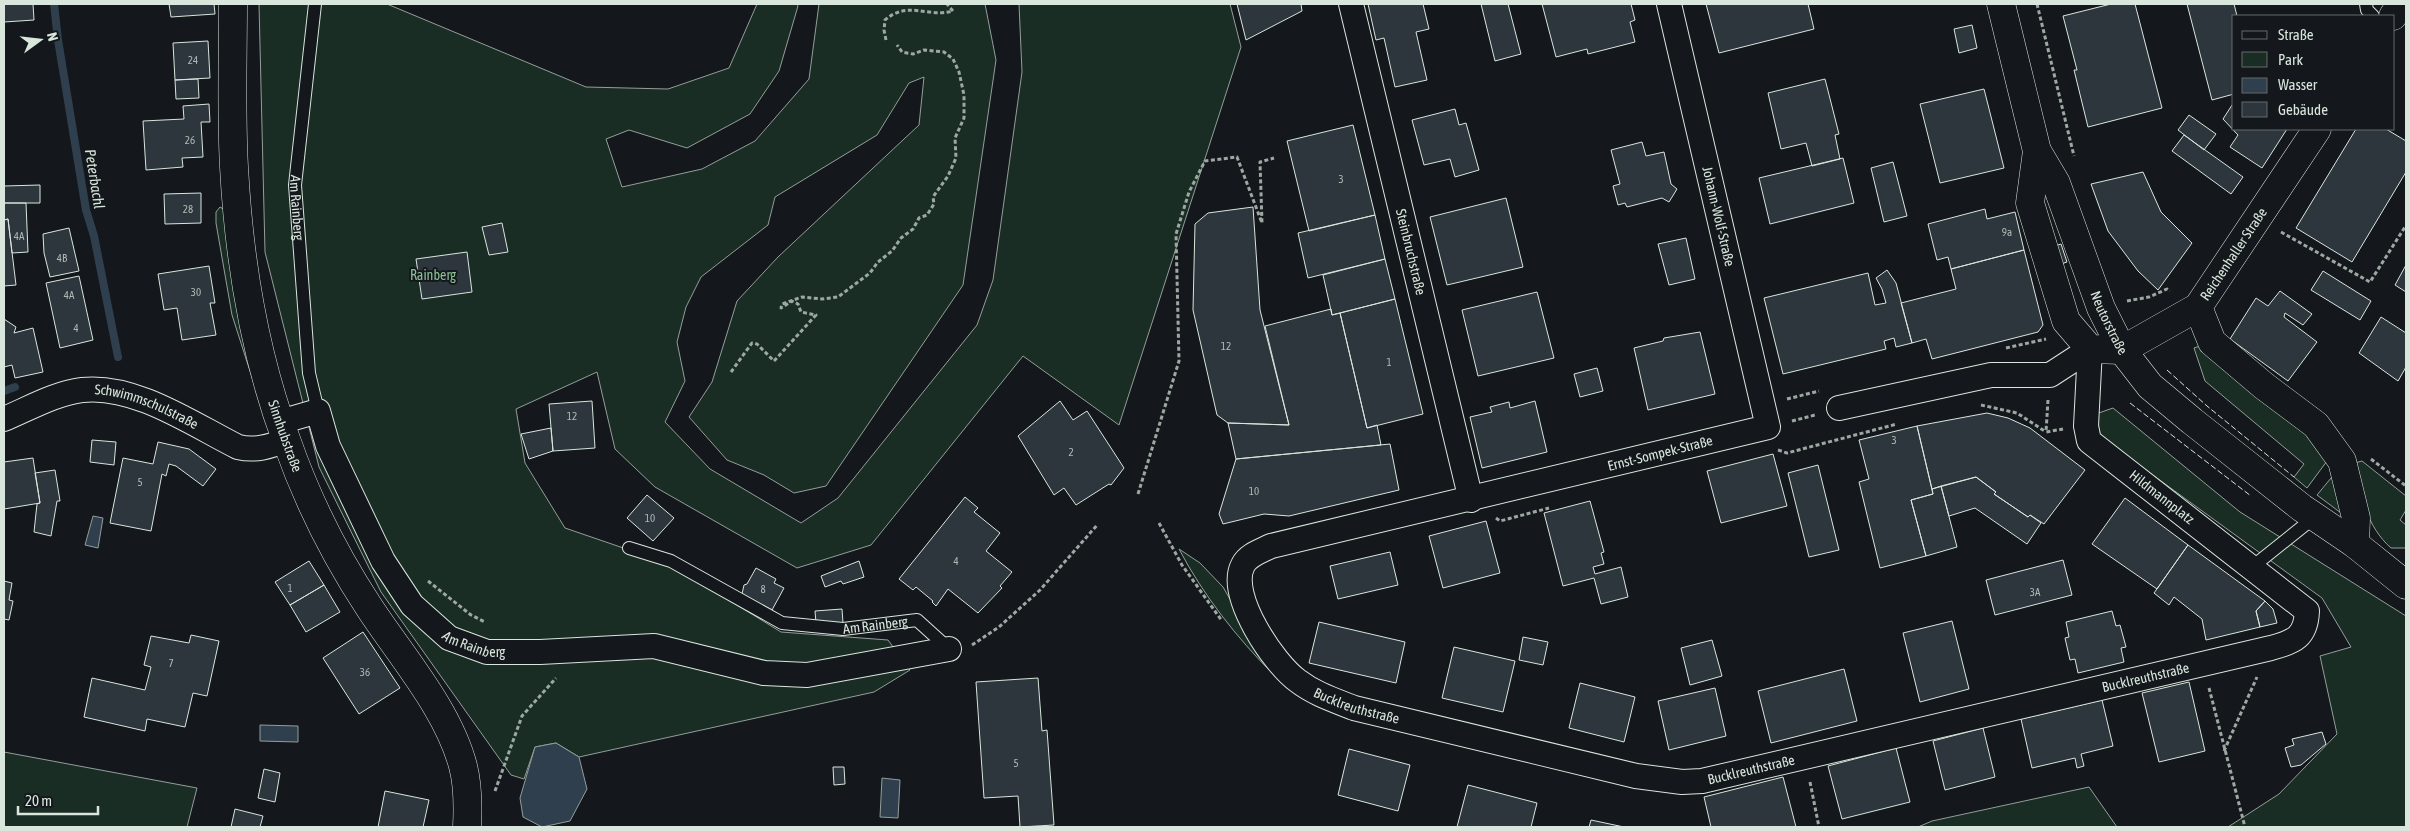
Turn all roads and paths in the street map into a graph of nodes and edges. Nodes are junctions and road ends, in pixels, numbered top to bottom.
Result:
1 (233, 4) edge
2 (315, 4) edge
3 (947, 4) edge
4 (1351, 4) edge
5 (1669, 4) edge
6 (2001, 4) edge
7 (2037, 4) edge
8 (2366, 4) edge
9 (2401, 4) edge
10 (2373, 15) edge
11 (2394, 15) edge
12 (886, 40) dead end
13 (897, 45) dead end
14 (2316, 130) edge
15 (2037, 152) junction
16 (1274, 158) dead end
17 (2074, 160) dead end
18 (2257, 218) junction
19 (2406, 228) edge
20 (2198, 307) junction
21 (2090, 349) junction
22 (2122, 350) junction
23 (731, 372) dead end
24 (1974, 406) dead end
25 (1839, 408) joint
26 (318, 410) junction
27 (4, 419) edge
28 (1902, 422) dead end
29 (1768, 427) junction
30 (283, 431) junction
31 (2046, 432) dead end
32 (1768, 452) dead end
33 (1138, 494) dead end
34 (1471, 500) junction
35 (1557, 506) dead end
36 (2316, 516) junction
37 (1098, 524) dead end
38 (2355, 544) junction
39 (629, 548) dead end
40 (2251, 568) junction
41 (1239, 576) joint
42 (425, 579) dead end
43 (2406, 585) edge
44 (2306, 611) joint
45 (488, 624) dead end
46 (2271, 648) junction
47 (949, 649) junction
48 (2203, 663) junction
49 (563, 677) dead end
50 (2224, 752) junction
51 (1813, 794) dead end
52 (492, 800) dead end
53 (467, 827) edge
54 (1819, 827) edge
55 (2245, 827) edge

1 - 30 street, Sinnhubstraße
2 - 26 lane, Am Rainberg
3 - 12 path
4 - 34 street, Steinbruchstraße
5 - 29 street, Johann-Wolf-Straße
6 - 15 street, Neutorstraße
7 - 17 path
8 - 10 lane
9 - 11 street
13 - 23 path
14 - 18 street, Reichenhaller Straße
15 - 21 street, Neutorstraße
15 - 22 street, Neutorstraße
16 - 33 path
18 - 19 path
18 - 20 street, Reichenhaller Straße
20 - 22 street, Reichenhaller Straße
20 - 38 street
21 - 22 street, Neutorstraße
21 - 25 street
21 - 40 street, Hildmannplatz
22 - 36 street
24 - 31 path
25 - 29 path
26 - 30 street
26 - 47 street, Am Rainberg
27 - 30 street, Schwimmschulstraße
28 - 32 path
29 - 34 street, Ernst-Sompek-Straße
30 - 53 street, Sinnhubstraße
34 - 35 path
34 - 41 street, Ernst-Sompek-Straße
36 - 38 street
36 - 40 lane
37 - 47 path
38 - 43 street
39 - 47 lane, Am Rainberg
40 - 44 street, Hildmannplatz
41 - 48 street, Bucklreuthstraße
42 - 45 path
44 - 46 street, Bucklreuthstraße
46 - 48 street, Bucklreuthstraße
46 - 50 path
48 - 50 path
49 - 52 path
50 - 55 path
51 - 54 path

